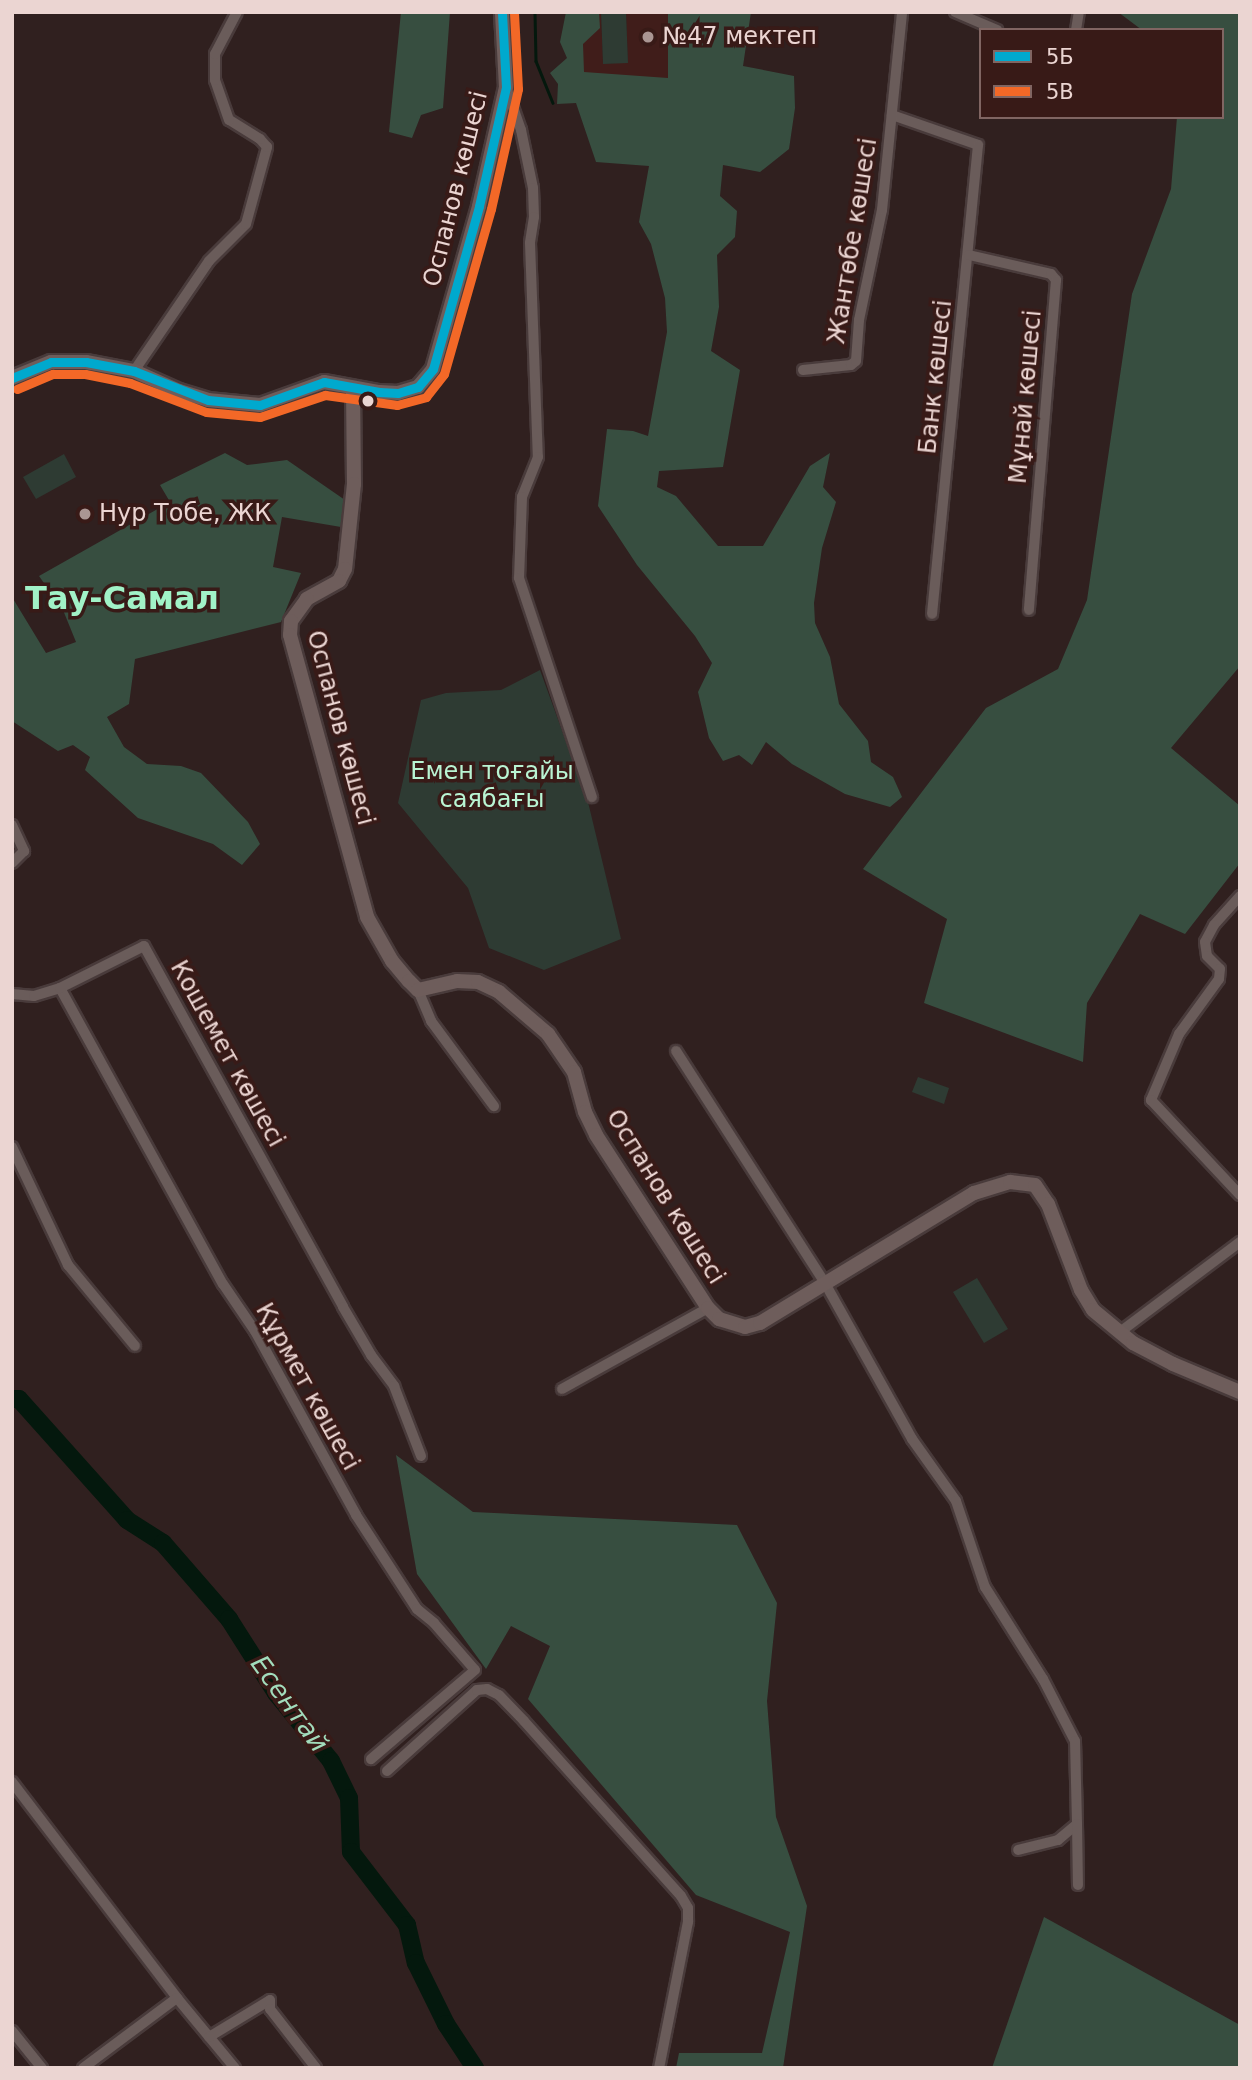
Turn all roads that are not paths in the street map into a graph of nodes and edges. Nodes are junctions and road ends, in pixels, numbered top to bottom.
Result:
1 (237, 12) edge
2 (502, 12) edge
3 (902, 12) edge
4 (955, 12) edge
5 (992, 28) edge
6 (506, 87) junction
7 (892, 115) junction
8 (969, 254) junction
9 (803, 370) dead end
10 (134, 371) junction
11 (12, 379) edge
12 (353, 388) junction
13 (1029, 610) dead end
14 (932, 614) dead end
15 (592, 797) dead end
16 (12, 825) edge
17 (12, 863) edge
18 (1240, 896) edge
19 (61, 988) junction
20 (418, 990) junction
21 (12, 994) edge
22 (676, 1051) dead end
23 (494, 1106) dead end
24 (12, 1147) edge
25 (1240, 1195) edge
26 (1240, 1242) edge
27 (826, 1285) junction
28 (708, 1308) junction
29 (1120, 1332) junction
30 (135, 1346) dead end
31 (562, 1389) dead end
32 (1240, 1392) edge
33 (421, 1456) dead end
34 (371, 1759) dead end
35 (387, 1771) dead end
36 (12, 1782) edge
37 (1077, 1824) junction
38 (1018, 1850) dead end
39 (1078, 1885) dead end
40 (177, 1998) junction
41 (12, 2031) edge
42 (209, 2037) junction
43 (42, 2068) edge
44 (83, 2068) edge
45 (235, 2068) edge
46 (316, 2068) edge
47 (659, 2068) edge

1 - 10 street
2 - 6 street, Оспанов көшесі
3 - 7 street
4 - 5 street
6 - 12 street, Оспанов көшесі
6 - 15 street
7 - 8 street, Банк көшесі
7 - 9 street, Жантөбе көшесі
8 - 13 street, Мұнай көшесі
8 - 14 street, Банк көшесі
10 - 11 street, Оспанов көшесі
10 - 12 street, Оспанов көшесі
12 - 20 street, Оспанов көшесі
16 - 17 street
18 - 25 street
19 - 21 street, Кошемет көшесі
19 - 33 street, Кошемет көшесі
19 - 34 street, Құрмет көшесі
20 - 23 street
20 - 28 street, Оспанов көшесі
22 - 27 street
24 - 30 street
26 - 29 street
27 - 28 street, Оспанов көшесі
27 - 29 street, Оспанов көшесі
27 - 37 street
28 - 31 street
29 - 32 street, Оспанов көшесі
35 - 47 street
36 - 40 street
37 - 38 street
37 - 39 street
40 - 42 street
40 - 44 street
41 - 43 street
42 - 45 street
42 - 46 street

